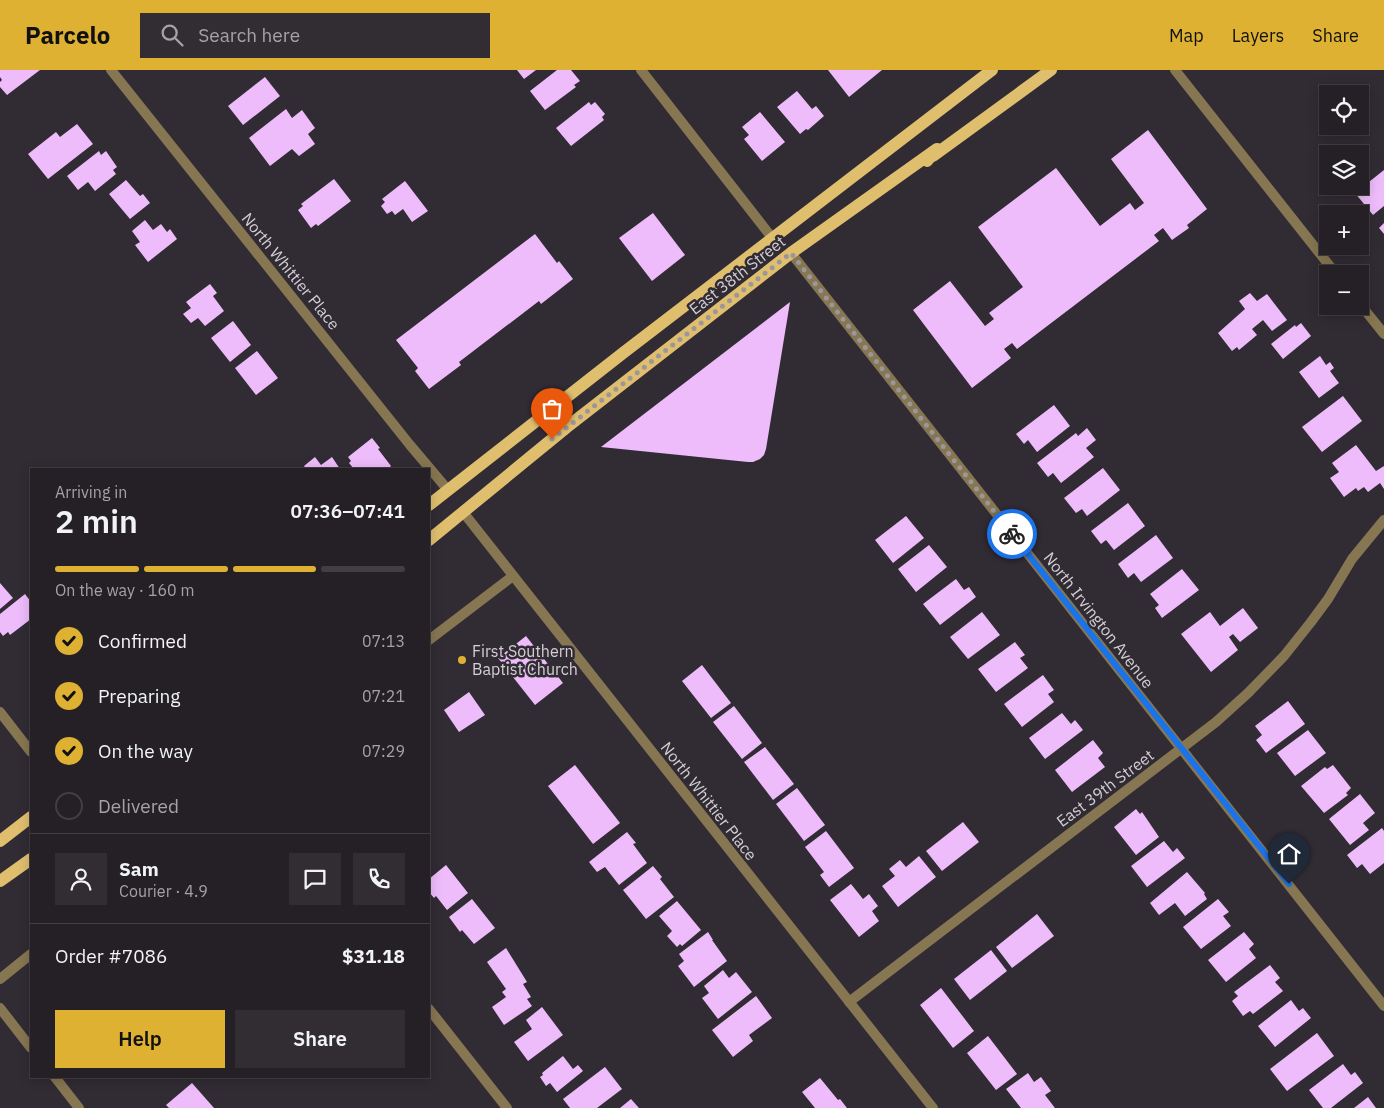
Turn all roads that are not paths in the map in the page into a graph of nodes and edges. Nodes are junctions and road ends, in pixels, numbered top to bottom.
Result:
1 (112, 70) edge
2 (640, 70) edge
3 (992, 70) edge
4 (1051, 70) edge
5 (1175, 70) edge
6 (773, 239) junction
7 (791, 253) junction
8 (1329, 265) edge
9 (1369, 315) edge
10 (1384, 334) edge
11 (429, 468) edge
12 (430, 469) edge
13 (448, 490) junction
14 (430, 504) edge
15 (463, 512) junction
16 (1384, 520) edge
17 (430, 539) edge
18 (513, 576) junction
19 (430, 639) edge
20 (0, 712) edge
21 (1181, 748) junction
22 (30, 751) edge
23 (30, 818) edge
24 (0, 841) edge
25 (30, 859) edge
26 (0, 881) edge
27 (30, 955) edge
28 (0, 979) edge
29 (849, 1002) junction
30 (1384, 1006) edge
31 (0, 1008) edge
32 (430, 1010) edge
33 (30, 1047) edge
34 (56, 1078) edge
35 (79, 1108) edge
36 (507, 1108) edge
37 (933, 1108) edge

1 - 11 street, North Whittier Place
2 - 6 street
3 - 6 main road, East 38th Street
4 - 7 main road, East 38th Street
5 - 8 street
6 - 13 main road, East 38th Street
7 - 15 main road, East 38th Street
7 - 21 street, North Irvington Avenue
9 - 10 street
12 - 13 street, North Whittier Place
13 - 14 main road, East 38th Street
15 - 17 main road, East 38th Street
15 - 18 street, North Whittier Place
16 - 21 street, East 39th Street
18 - 19 street
18 - 29 street, North Whittier Place
20 - 22 street
21 - 29 street, East 39th Street
21 - 30 street, North Irvington Avenue
23 - 24 main road
25 - 26 main road
27 - 28 street
29 - 37 street, North Whittier Place
31 - 33 street
32 - 36 street
34 - 35 street

